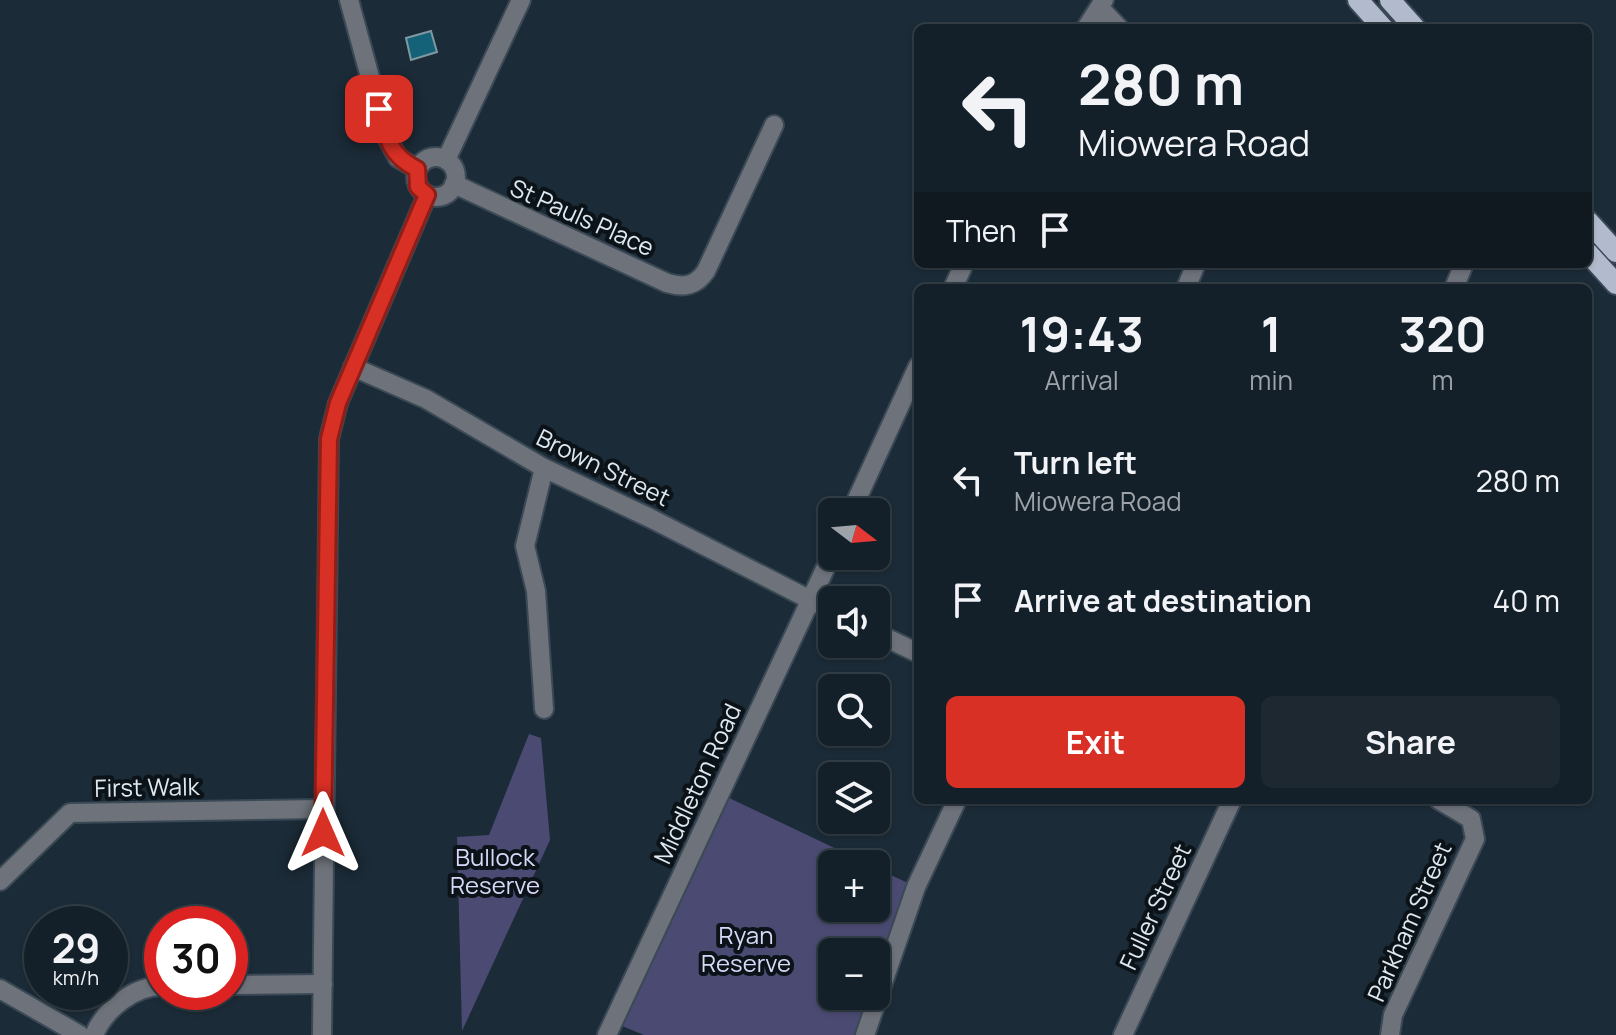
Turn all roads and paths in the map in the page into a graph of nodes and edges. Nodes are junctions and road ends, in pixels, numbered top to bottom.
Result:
1 (349, 0) edge
2 (521, 0) edge
3 (1358, 0) edge
4 (1390, 0) edge
5 (1102, 4) edge
6 (1089, 24) edge
7 (1116, 24) edge
8 (1379, 24) edge
9 (1411, 24) edge
10 (774, 125) dead end
11 (446, 160) junction
12 (417, 169) junction
13 (454, 184) junction
14 (427, 195) junction
15 (1592, 225) edge
16 (1616, 252) edge
17 (1592, 257) edge
18 (1616, 284) edge
19 (353, 367) junction
20 (914, 375) edge
21 (544, 468) junction
22 (857, 498) edge
23 (824, 570) edge
24 (810, 600) junction
25 (818, 604) edge
26 (890, 640) edge
27 (914, 651) edge
28 (544, 709) dead end
29 (955, 804) edge
30 (1230, 804) edge
31 (1446, 804) edge
32 (323, 809) junction
33 (0, 881) edge
34 (323, 984) junction
35 (248, 985) edge
36 (144, 987) edge
37 (0, 989) edge
38 (80, 1035) edge
39 (94, 1035) edge
40 (322, 1035) edge
41 (607, 1035) edge
42 (865, 1035) edge
43 (1123, 1035) edge
44 (1390, 1035) edge

1 - 12 street
2 - 11 street
3 - 8 main road
4 - 9 main road
5 - 6 street
5 - 7 street
10 - 13 street, St Pauls Place
11 - 12 street
11 - 13 street
12 - 14 street
13 - 14 street
14 - 19 street
15 - 16 main road
17 - 18 main road
19 - 21 street, Brown Street
19 - 32 street
20 - 22 street
21 - 24 street, Brown Street
21 - 28 street
23 - 24 street, Middleton Road
24 - 25 street, Brown Street
24 - 41 street, Middleton Road
26 - 27 street
29 - 42 street
30 - 43 street, Fuller Street
31 - 44 street, Parkham Street
32 - 33 street, First Walk
32 - 34 street
34 - 35 street
34 - 40 street
36 - 39 street
37 - 38 street

